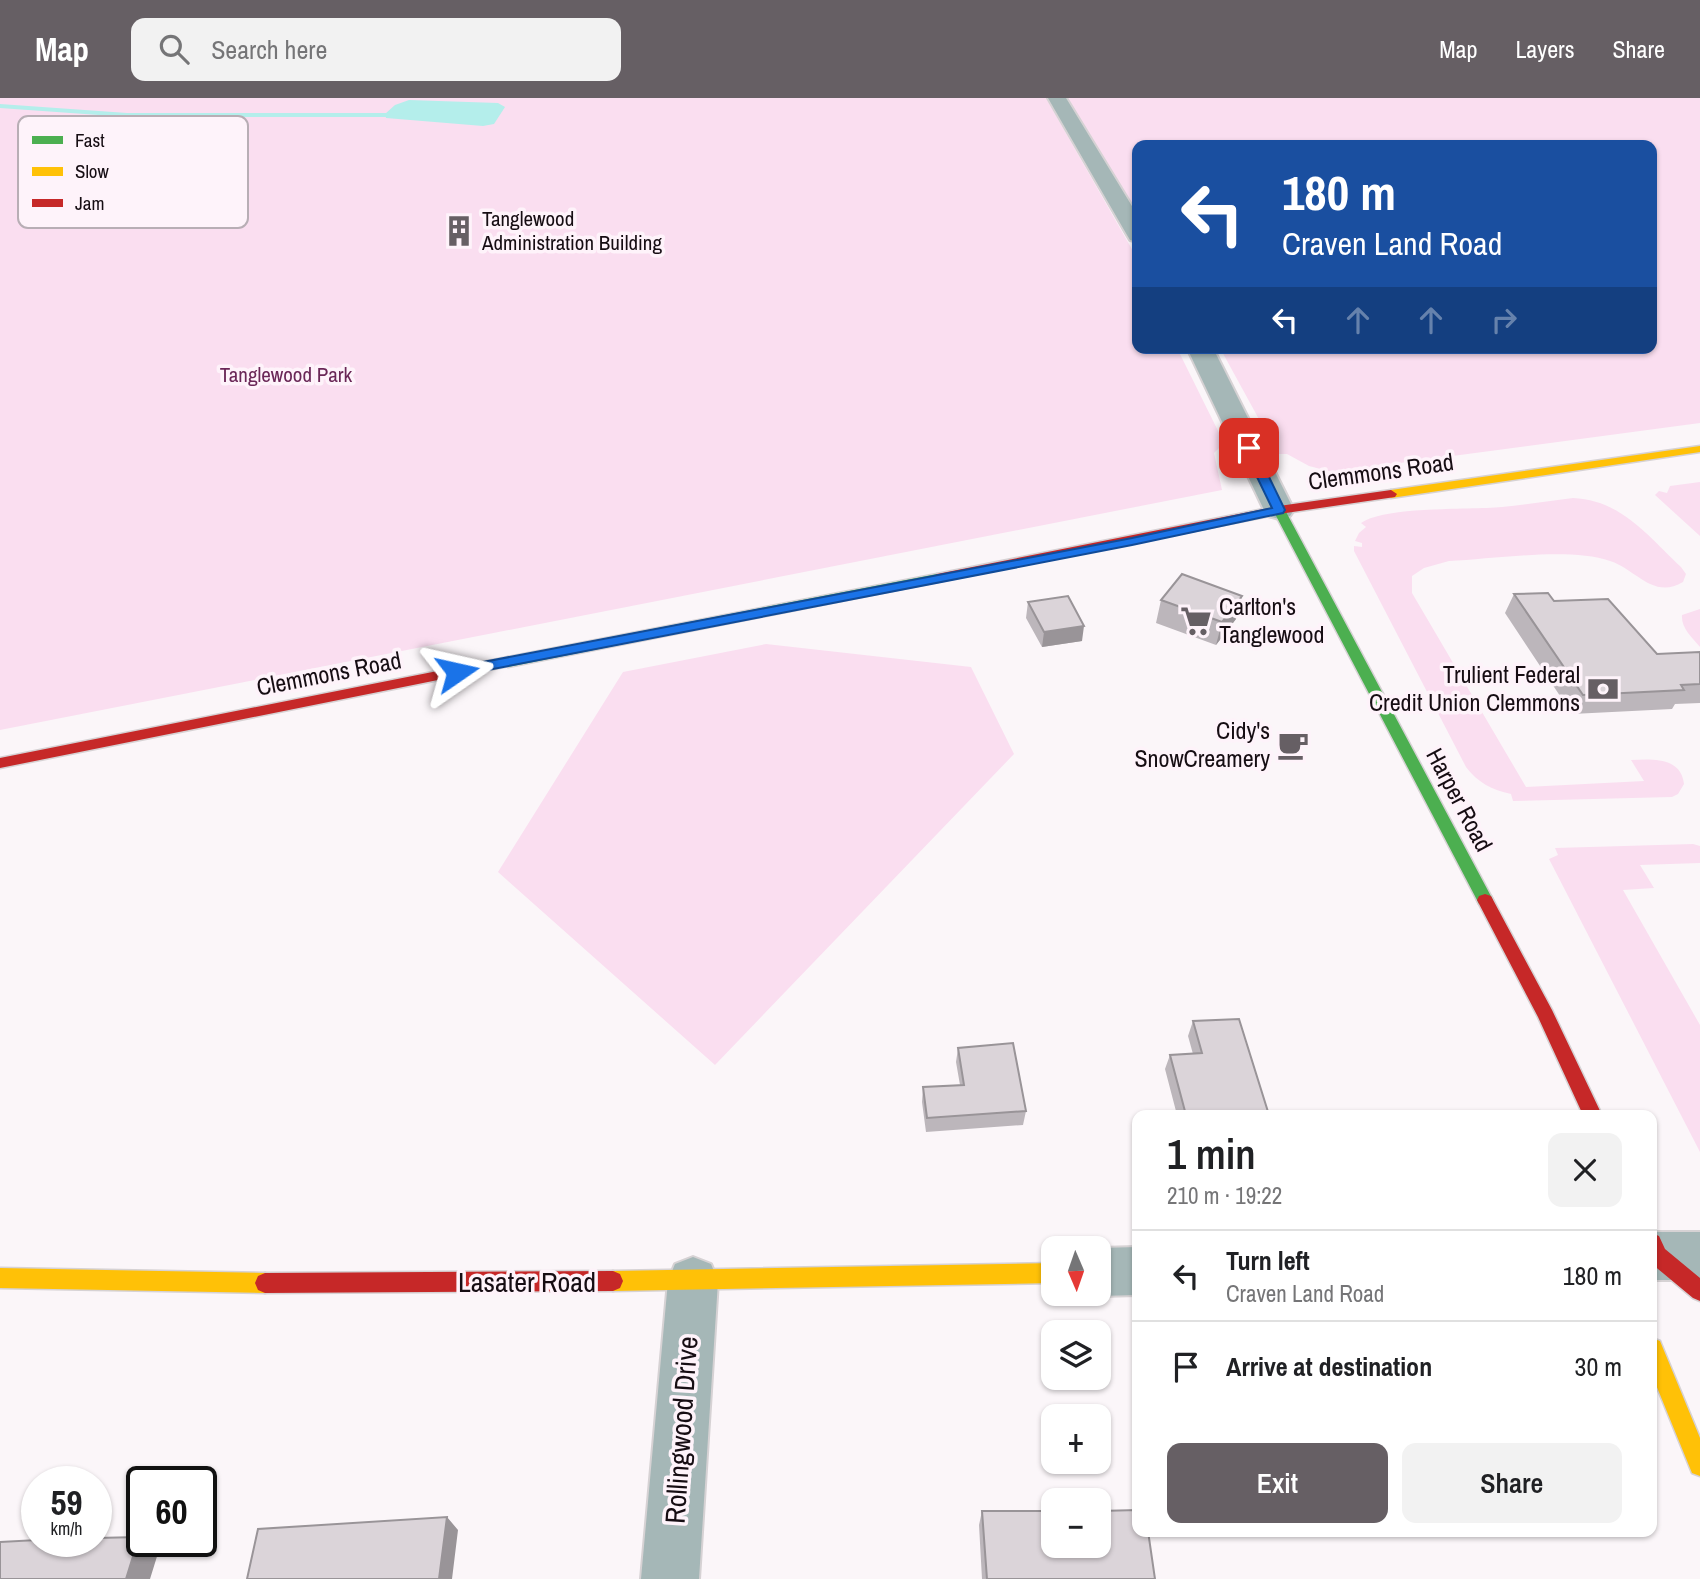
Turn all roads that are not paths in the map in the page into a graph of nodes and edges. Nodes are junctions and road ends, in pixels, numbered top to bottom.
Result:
1 (1057, 98) edge
2 (1132, 225) edge
3 (1203, 354) edge
4 (1700, 449) edge
5 (1279, 510) junction
6 (0, 763) edge
7 (1591, 1110) edge
8 (1663, 1256) edge
9 (1132, 1271) edge
10 (1111, 1272) edge
11 (1041, 1273) edge
12 (0, 1278) edge
13 (693, 1281) junction
14 (1700, 1291) edge
15 (1657, 1361) edge
16 (1700, 1465) edge
17 (670, 1579) edge

1 - 2 street
3 - 5 street
4 - 5 main road, Clemmons Road
5 - 6 main road, Clemmons Road
5 - 7 main road, Harper Road
8 - 14 main road
9 - 10 street
11 - 13 main road, Lasater Road
12 - 13 main road, Lasater Road
13 - 17 street, Rollingwood Drive
15 - 16 main road

